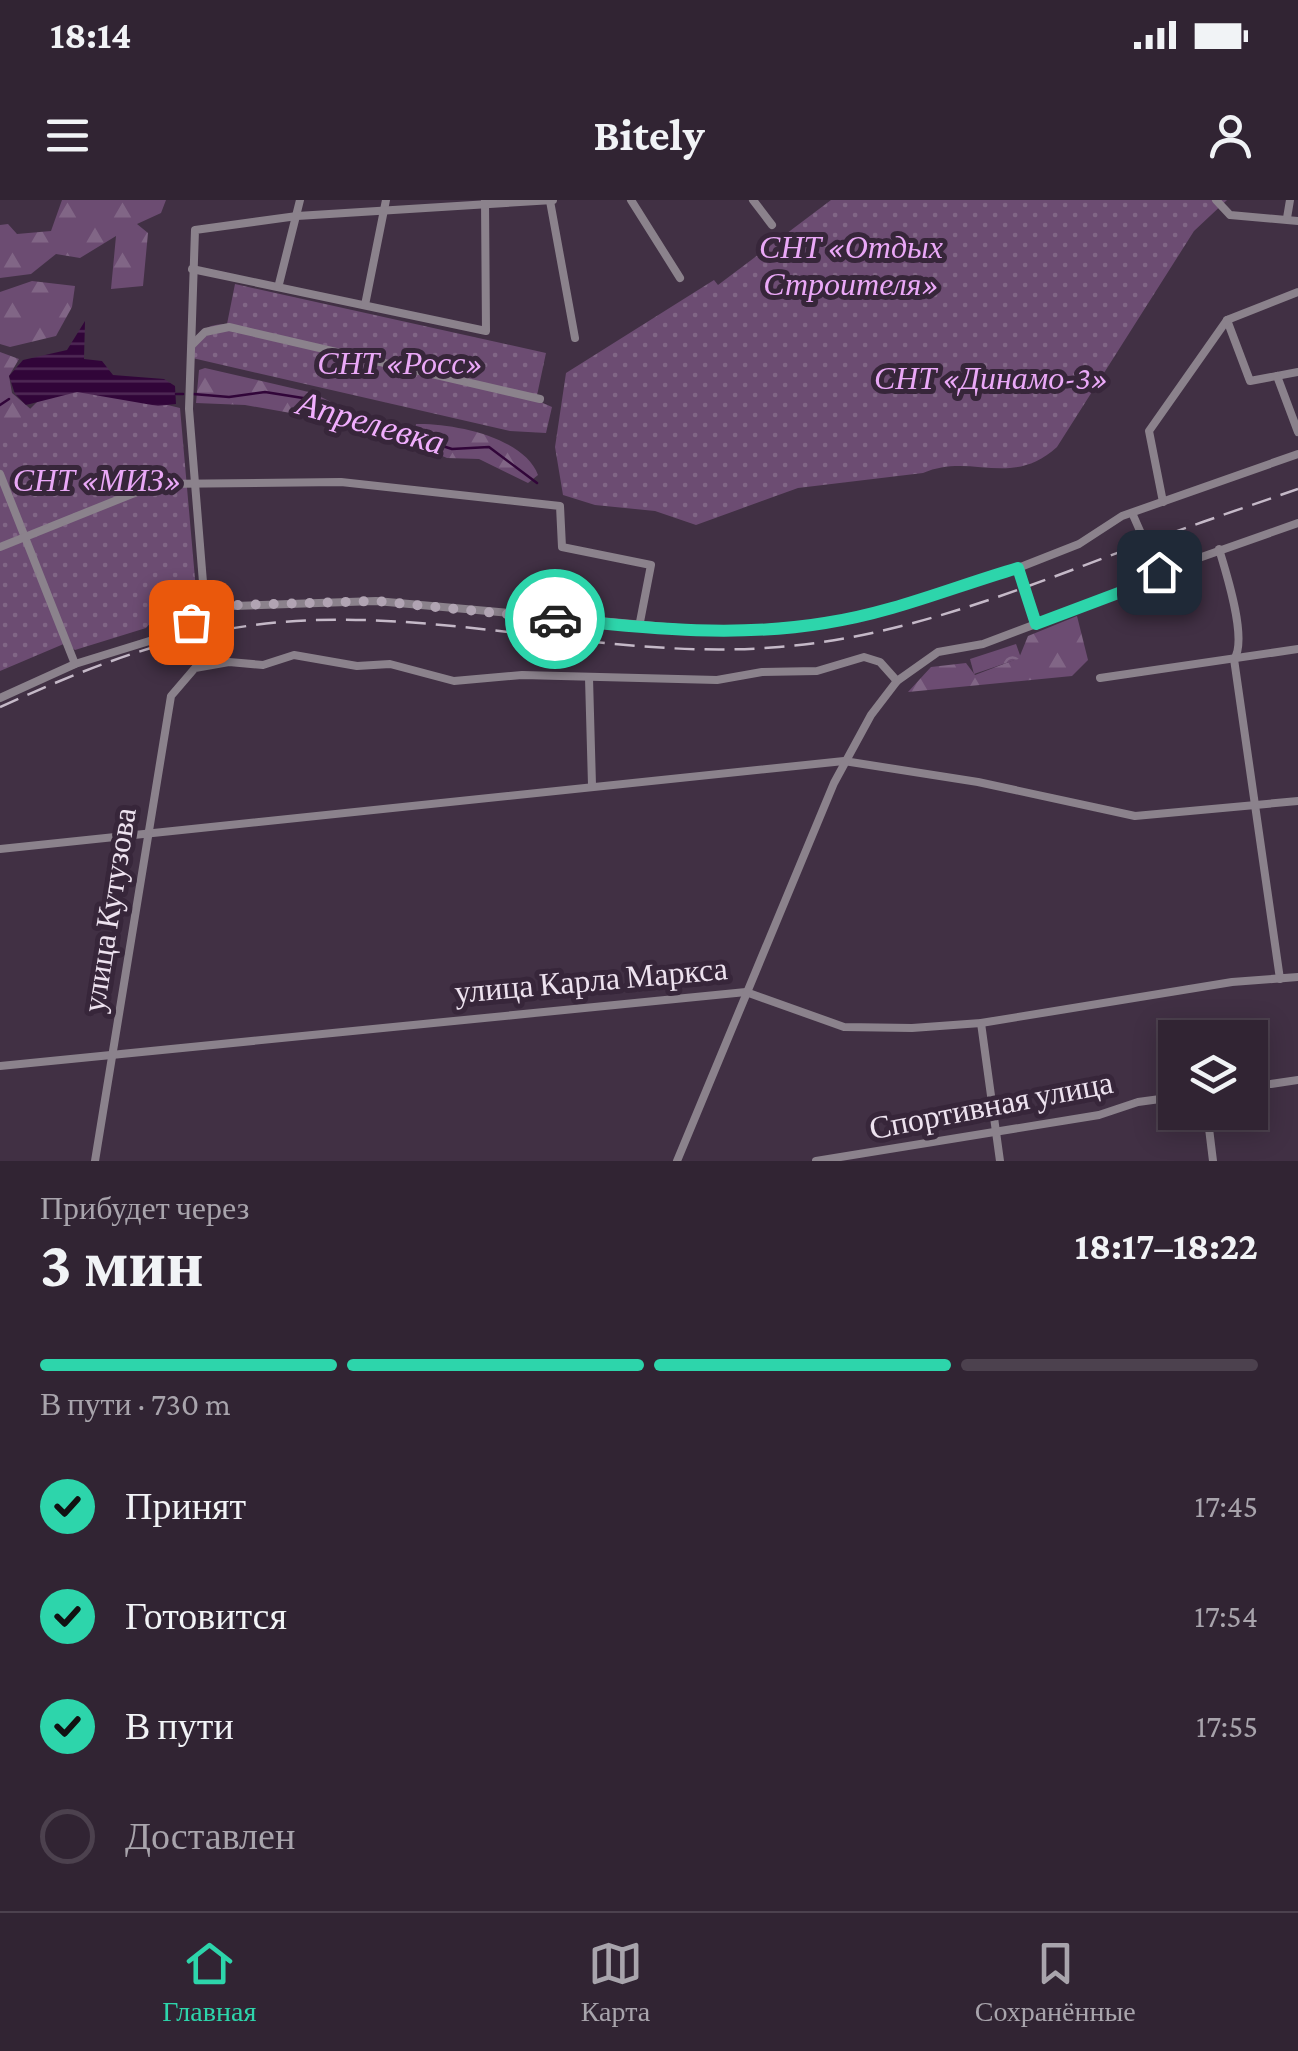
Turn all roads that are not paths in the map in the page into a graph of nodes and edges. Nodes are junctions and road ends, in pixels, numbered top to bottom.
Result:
1 (300, 200) edge
2 (386, 200) edge
3 (551, 200) edge
4 (631, 200) edge
5 (753, 200) edge
6 (1216, 200) edge
7 (1290, 200) edge
8 (485, 201) edge
9 (384, 211) junction
10 (296, 216) junction
11 (1287, 218) junction
12 (1298, 221) edge
13 (772, 225) dead end
14 (192, 269) junction
15 (680, 278) dead end
16 (279, 284) junction
17 (1298, 292) edge
18 (365, 304) junction
19 (1227, 320) junction
20 (574, 338) dead end
21 (192, 345) junction
22 (1298, 372) edge
23 (1277, 376) junction
24 (540, 399) dead end
25 (1298, 432) edge
26 (1298, 454) edge
27 (0, 474) edge
28 (193, 484) junction
29 (1163, 502) junction
30 (1133, 514) junction
31 (1298, 523) edge
32 (24, 534) junction
33 (0, 547) edge
34 (1219, 548) junction
35 (1018, 568) junction
36 (1159, 572) junction
37 (205, 606) junction
38 (1036, 624) junction
39 (639, 627) junction
40 (1298, 649) edge
41 (1234, 659) junction
42 (74, 664) junction
43 (590, 678) junction
44 (1100, 678) dead end
45 (897, 681) junction
46 (0, 698) edge
47 (844, 761) junction
48 (592, 785) junction
49 (1298, 801) edge
50 (1254, 806) junction
51 (146, 832) junction
52 (0, 849) edge
53 (1298, 977) edge
54 (1280, 979) junction
55 (746, 992) junction
56 (981, 1023) junction
57 (111, 1052) junction
58 (0, 1066) edge
59 (1298, 1080) edge
60 (1268, 1084) edge
61 (1158, 1099) edge
62 (1209, 1130) edge
63 (996, 1132) junction
64 (889, 1150) junction
65 (95, 1161) edge
66 (677, 1161) edge
67 (816, 1161) edge
68 (891, 1161) edge
69 (1000, 1161) edge
70 (1213, 1161) edge

1 - 10 street
2 - 9 street
3 - 8 street
3 - 20 street
4 - 15 street
5 - 13 street
6 - 11 street
7 - 11 street
8 - 9 street
8 - 18 street
9 - 10 street
9 - 18 street
10 - 14 street
10 - 16 street
11 - 12 street
14 - 16 street
14 - 21 street
16 - 18 street
17 - 19 street
19 - 23 street
19 - 29 street
21 - 24 street
21 - 28 street
22 - 23 street
23 - 25 street
26 - 29 street
27 - 32 street
28 - 32 street
28 - 37 street
28 - 39 street
29 - 30 street
30 - 35 street
30 - 36 street
31 - 34 street
32 - 33 street
32 - 42 street
34 - 36 street
34 - 41 street
35 - 38 street
35 - 39 street
36 - 38 street
37 - 39 street
37 - 42 street
38 - 45 street
40 - 41 street
41 - 44 street
41 - 50 street
42 - 46 street
43 - 45 street
43 - 48 street
43 - 51 street, улица Кутузова
45 - 47 street
47 - 48 street
47 - 50 street
47 - 55 street
48 - 51 street
49 - 50 street
50 - 54 street
51 - 52 street
51 - 57 street, улица Кутузова
53 - 54 street, улица Карла Маркса
54 - 56 street, улица Карла Маркса
55 - 56 street, улица Карла Маркса
55 - 57 street, улица Карла Маркса
55 - 66 street
56 - 63 street
57 - 58 street, улица Карла Маркса
57 - 65 street, улица Кутузова
59 - 60 street
61 - 63 street, Спортивная улица
62 - 70 street
63 - 64 street, Спортивная улица
63 - 69 street
64 - 67 street, Спортивная улица
64 - 68 street

